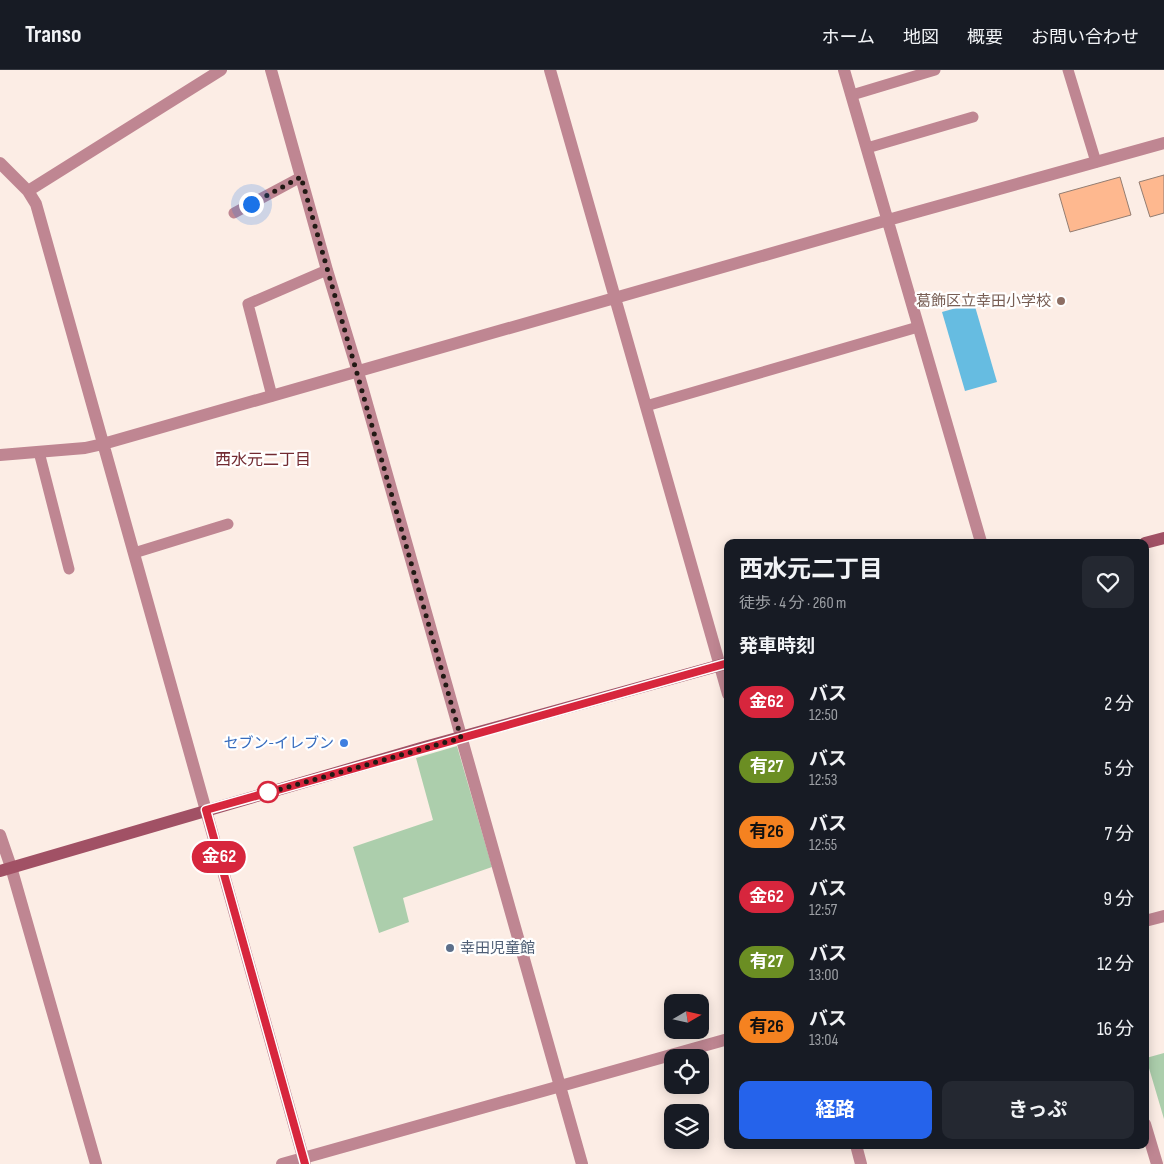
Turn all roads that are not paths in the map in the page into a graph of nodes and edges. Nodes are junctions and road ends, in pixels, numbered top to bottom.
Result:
1 (221, 70) edge
2 (271, 70) edge
3 (550, 70) edge
4 (844, 70) edge
5 (934, 70) edge
6 (1068, 70) edge
7 (852, 95) junction
8 (973, 117) dead end
9 (1164, 143) edge
10 (867, 148) junction
11 (1096, 162) junction
12 (0, 163) edge
13 (301, 177) junction
14 (28, 191) junction
15 (234, 213) dead end
16 (888, 220) junction
17 (327, 270) junction
18 (614, 299) junction
19 (918, 327) junction
20 (358, 372) junction
21 (272, 396) junction
22 (646, 406) junction
23 (103, 444) junction
24 (39, 452) junction
25 (0, 455) edge
26 (228, 524) dead end
27 (1164, 538) edge
28 (980, 539) edge
29 (1149, 542) edge
30 (134, 553) junction
31 (69, 569) dead end
32 (723, 664) edge
33 (461, 738) junction
34 (206, 810) junction
35 (0, 835) edge
36 (6, 869) edge
37 (1164, 916) edge
38 (1149, 920) edge
39 (724, 1040) edge
40 (560, 1086) junction
41 (1149, 1137) edge
42 (857, 1149) edge
43 (304, 1161) edge
44 (96, 1164) edge
45 (282, 1164) edge
46 (582, 1164) edge
47 (861, 1164) edge
48 (1157, 1164) edge

1 - 14 street
2 - 13 street
3 - 18 street
4 - 7 street
5 - 7 lane
6 - 11 lane
7 - 10 street
8 - 10 lane
9 - 11 street
10 - 16 street
11 - 16 street
12 - 14 street
13 - 15 lane
13 - 17 street
14 - 23 street
16 - 18 street
16 - 19 street
17 - 20 street
17 - 21 lane
18 - 20 street
18 - 22 street
19 - 22 lane
19 - 28 street
20 - 21 street
20 - 33 street
21 - 23 street
22 - 32 street
23 - 24 street
23 - 30 street
24 - 25 street
24 - 31 lane
26 - 30 lane
27 - 29 street
30 - 34 street
32 - 33 street
33 - 34 street
33 - 40 street
34 - 36 street
34 - 43 street
35 - 36 street
36 - 44 street
37 - 38 street
39 - 40 street
40 - 43 street
40 - 46 street
41 - 48 street
42 - 47 street
43 - 45 street

